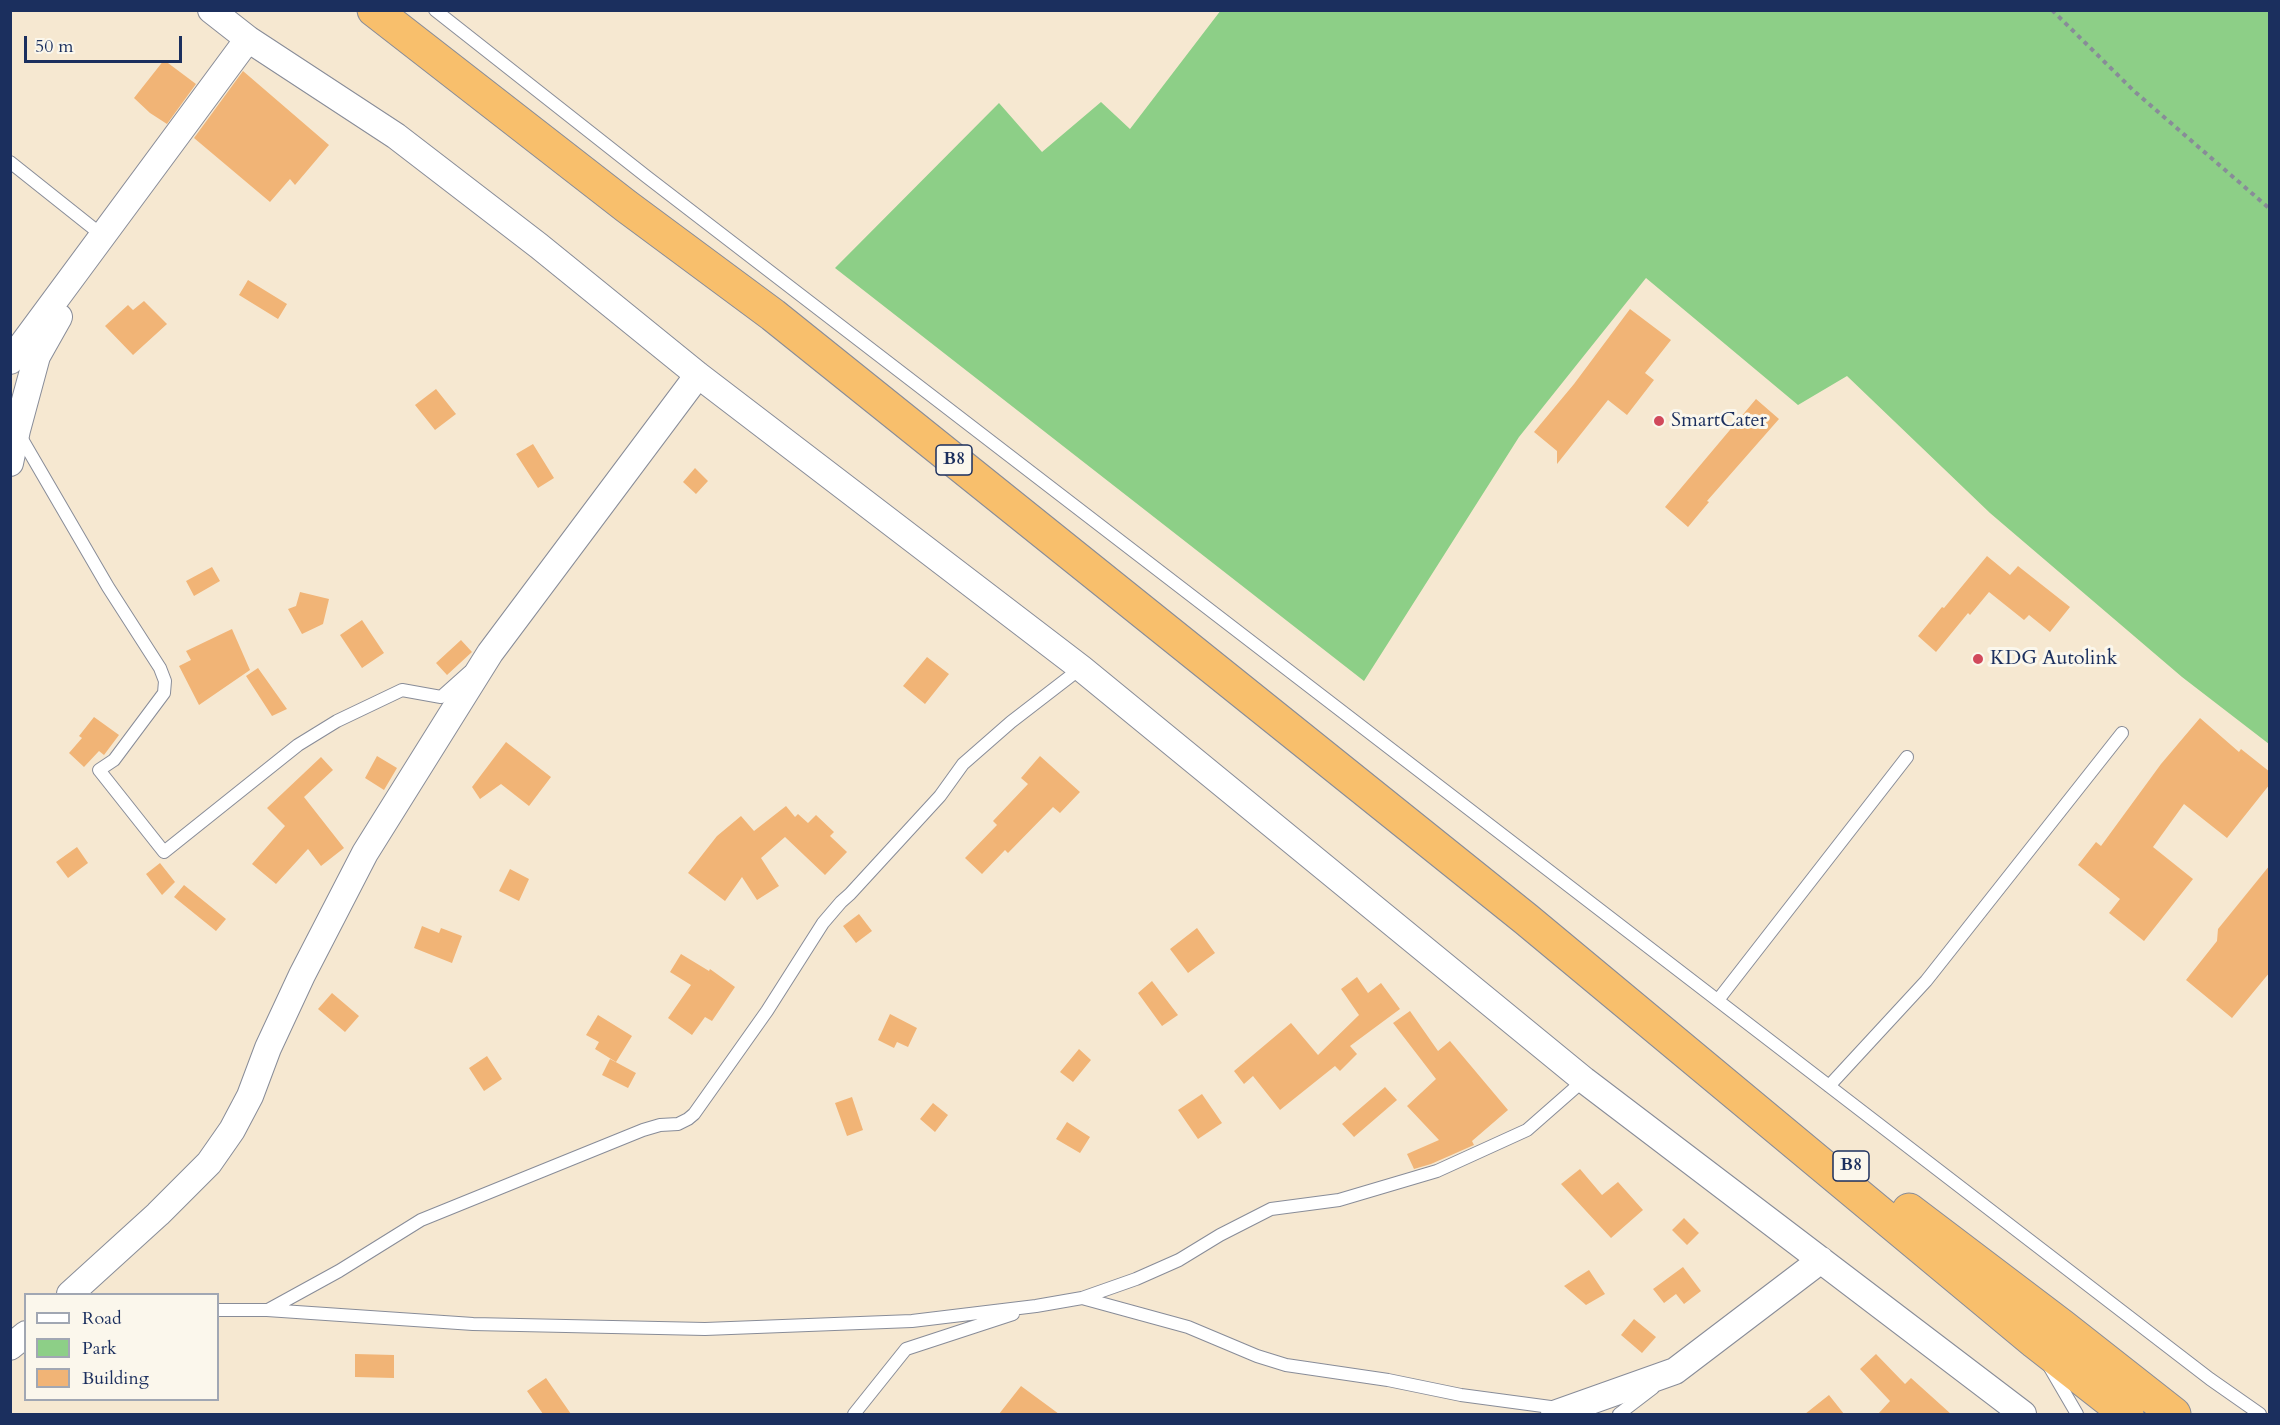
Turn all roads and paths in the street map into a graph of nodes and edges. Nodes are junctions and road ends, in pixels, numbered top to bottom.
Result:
1 (211, 10) edge
2 (374, 10) edge
3 (435, 10) edge
4 (2052, 10) edge
5 (248, 39) junction
6 (10, 162) edge
7 (2268, 206) edge
8 (103, 236) junction
9 (84, 259) junction
10 (10, 361) edge
11 (698, 375) junction
12 (17, 430) junction
13 (10, 463) edge
14 (490, 653) junction
15 (1081, 668) junction
16 (2122, 733) dead end
17 (1906, 757) dead end
18 (1526, 919) junction
19 (1718, 1000) junction
20 (1584, 1080) junction
21 (1829, 1086) junction
22 (1821, 1260) junction
23 (71, 1293) edge
24 (1082, 1298) junction
25 (1036, 1306) junction
26 (219, 1310) edge
27 (267, 1310) junction
28 (24, 1336) edge
29 (2036, 1342) junction
30 (10, 1347) edge
31 (1675, 1371) junction
32 (1562, 1412) edge
33 (854, 1414) edge
34 (1619, 1414) edge
35 (2023, 1414) edge
36 (2077, 1414) edge
37 (2127, 1414) edge
38 (2174, 1414) edge
39 (2260, 1414) edge

1 - 5 street
2 - 18 highway, B8
3 - 19 lane
4 - 7 path
5 - 8 street
5 - 11 street
6 - 8 lane
8 - 9 street
9 - 10 street
9 - 12 street
11 - 14 street
11 - 15 street
12 - 13 street
12 - 14 lane
14 - 23 street
15 - 20 street
15 - 27 lane
16 - 21 lane
17 - 19 lane
18 - 29 highway, B8
18 - 38 highway, B8
19 - 21 lane
20 - 22 street
20 - 24 lane
21 - 39 lane
22 - 31 street
22 - 35 street
24 - 25 lane
24 - 32 lane
25 - 27 lane
25 - 33 lane
26 - 27 lane
28 - 30 street
29 - 36 lane
29 - 37 highway, B8
31 - 32 street
31 - 34 lane

